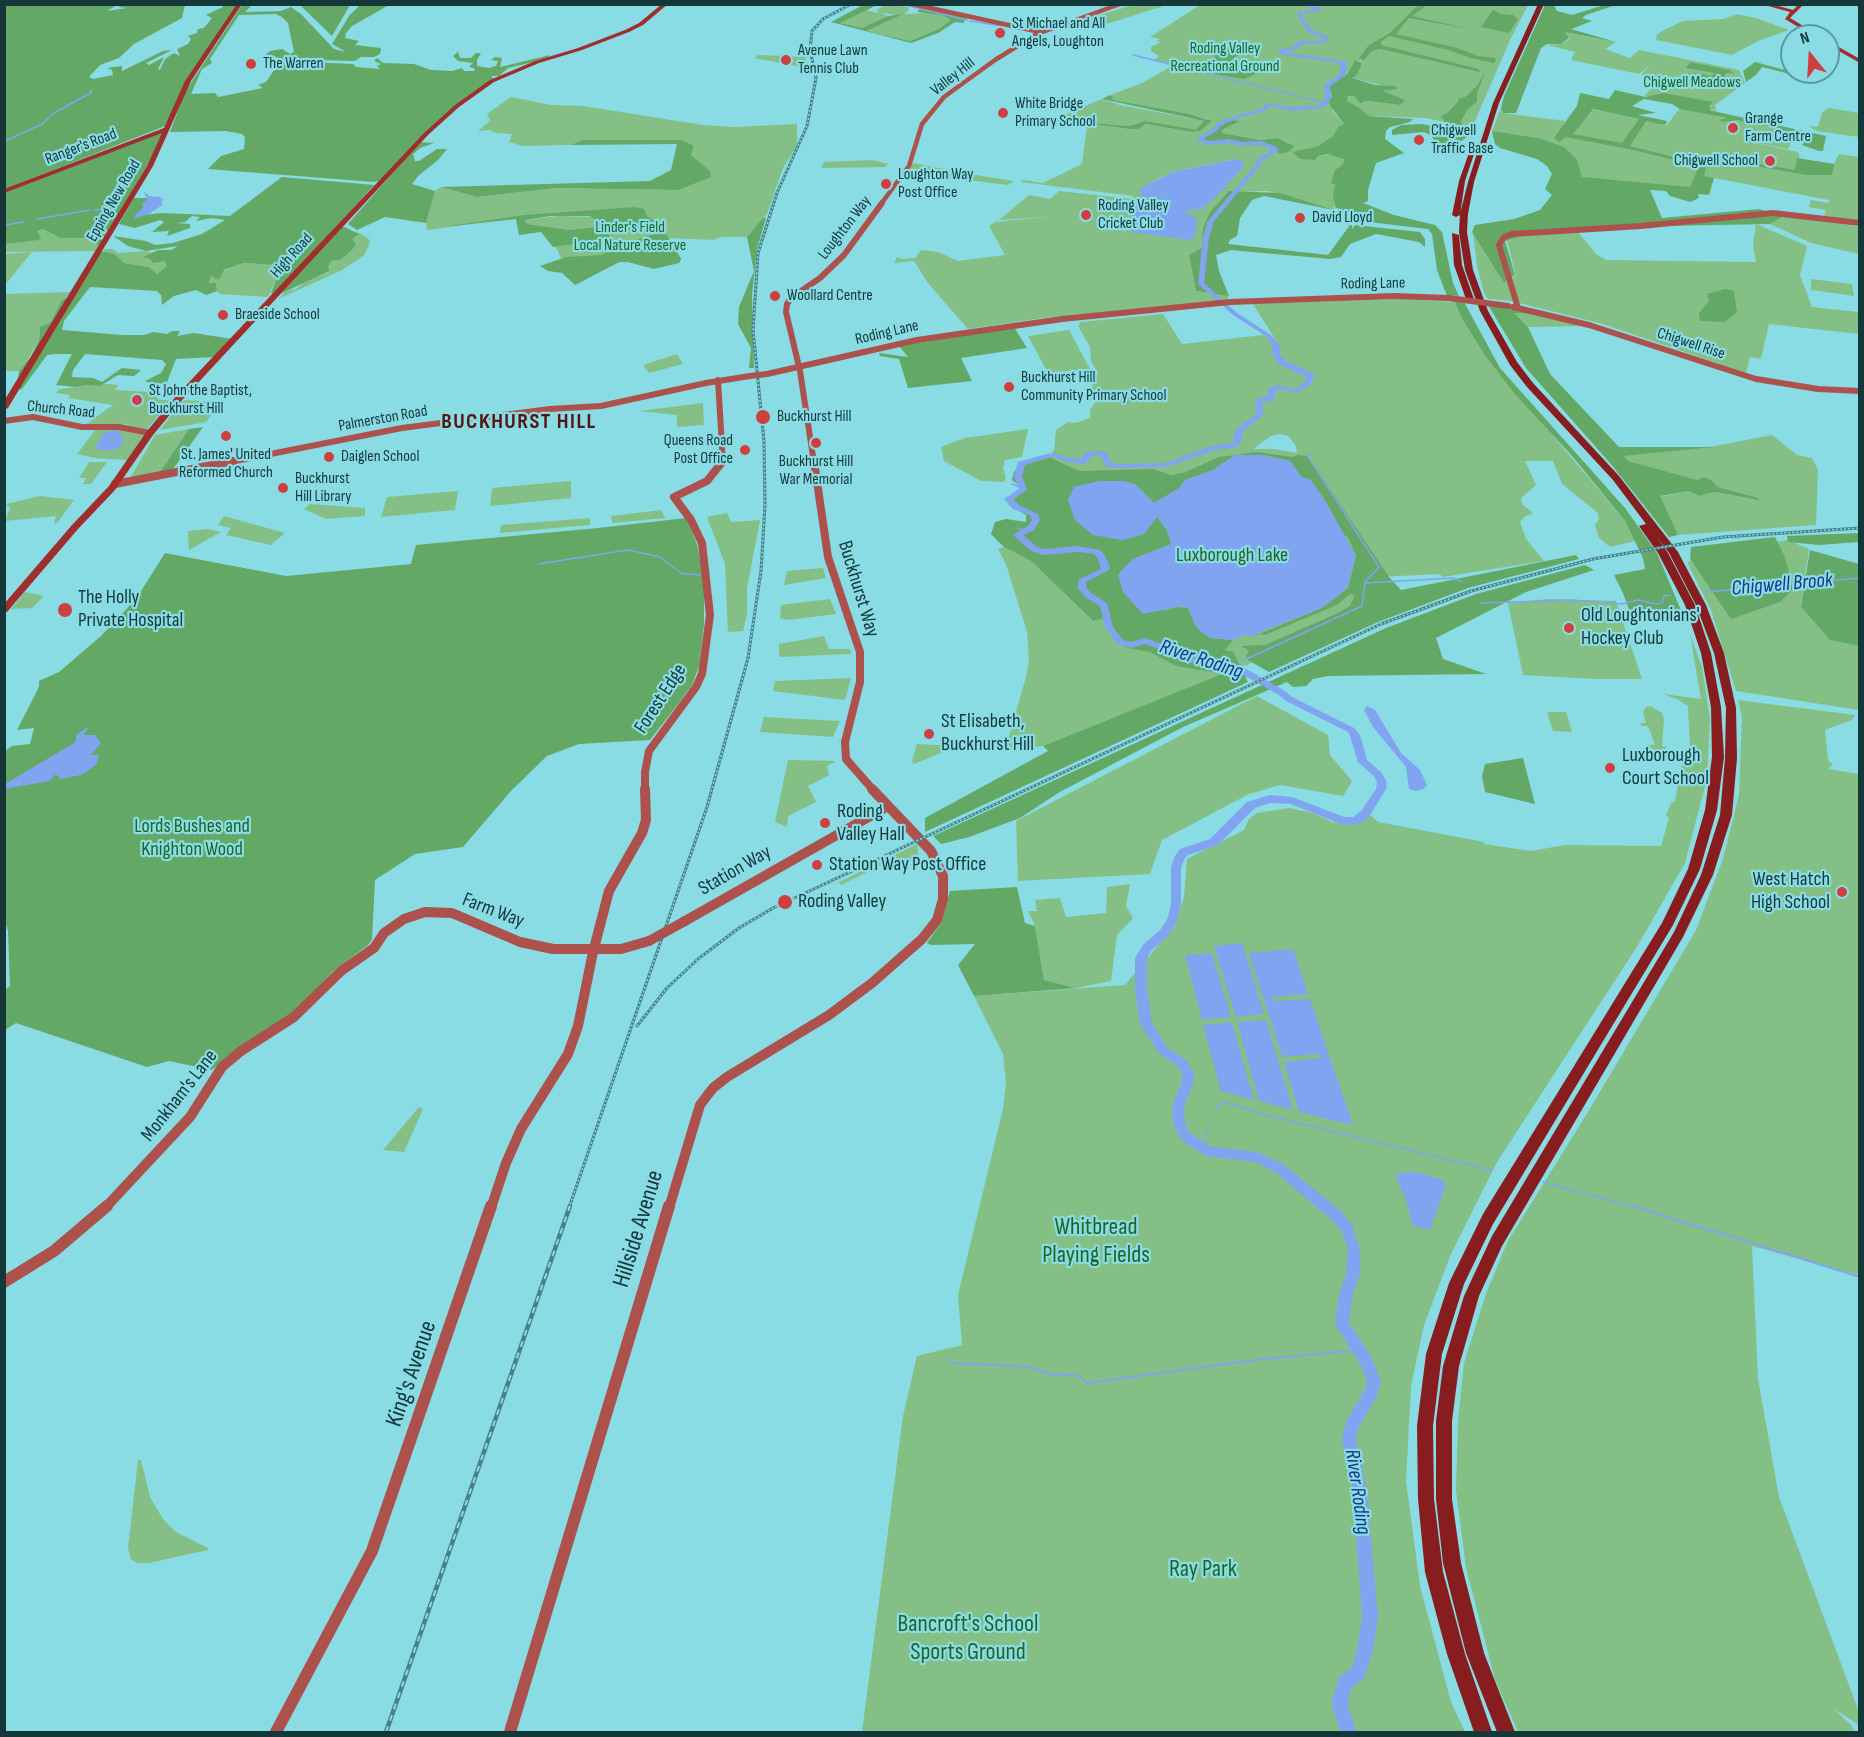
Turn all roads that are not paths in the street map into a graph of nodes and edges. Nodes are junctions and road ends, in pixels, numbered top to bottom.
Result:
1 (240, 4) edge
2 (666, 4) edge
3 (912, 4) edge
4 (1120, 4) edge
5 (1534, 4) edge
6 (1541, 4) edge
7 (1763, 4) edge
8 (1802, 4) edge
9 (1792, 11) junction
10 (1795, 24) edge
11 (1040, 32) junction
12 (1840, 50) edge
13 (1860, 62) edge
14 (167, 129) junction
15 (909, 164) joint
16 (4, 191) edge
17 (1860, 223) edge
18 (1518, 308) junction
19 (799, 367) junction
20 (718, 380) junction
21 (1860, 391) edge
22 (4, 408) edge
23 (4, 421) edge
24 (150, 434) junction
25 (115, 484) junction
26 (4, 610) edge
27 (888, 806) junction
28 (927, 845) joint
29 (384, 933) joint
30 (594, 949) junction
31 (578, 1026) joint
32 (4, 1282) edge
33 (276, 1732) edge
34 (510, 1732) edge
35 (1484, 1732) edge
36 (1506, 1732) edge

1 - 14 main road, Epping New Road
2 - 24 main road, High Road
3 - 11 street
4 - 11 street, Valley Hill
5 - 35 highway
6 - 36 highway
7 - 9 main road
8 - 9 main road
9 - 10 main road
11 - 15 street, Valley Hill
12 - 13 main road
14 - 16 main road, Ranger's Road
14 - 22 main road, Epping New Road
15 - 19 street, Loughton Way
17 - 18 street
18 - 19 street, Roding Lane, bridge
18 - 21 street, Chigwell Rise
19 - 20 street, Palmerston Road, bridge
19 - 27 street, Buckhurst Way
20 - 25 street, Palmerston Road
20 - 30 street, Forest Edge
23 - 24 street, Church Road
24 - 25 main road, High Road
25 - 26 main road, High Road
27 - 28 street, Buckhurst Way
27 - 30 street, Station Way, bridge
28 - 34 street, Hillside Avenue
29 - 30 street, Farm Way
29 - 32 street, Monkham's Lane
30 - 31 street, Forest Edge
31 - 33 street, King's Avenue

